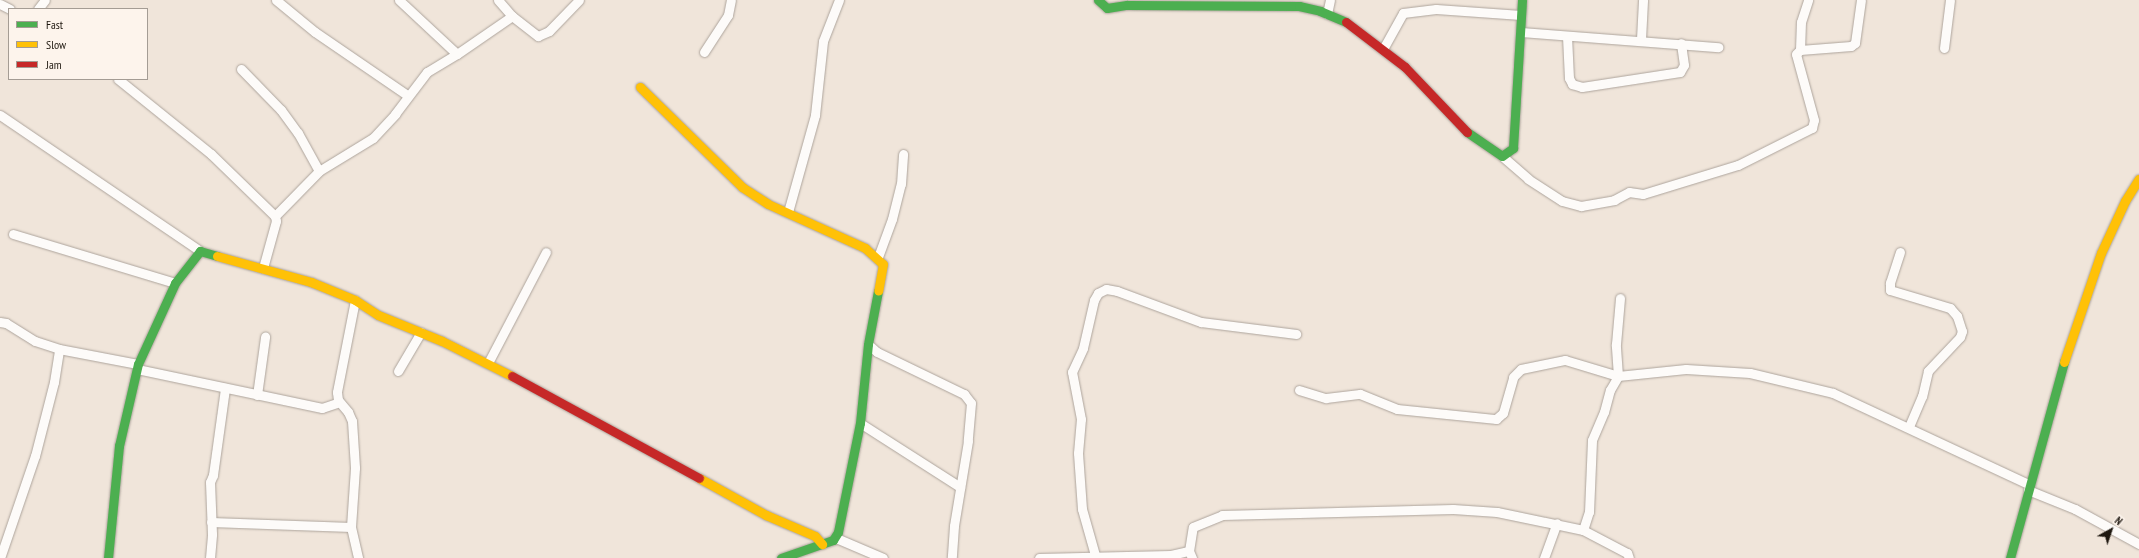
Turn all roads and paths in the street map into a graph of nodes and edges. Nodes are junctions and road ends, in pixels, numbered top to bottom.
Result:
1 (45, 0) edge
2 (276, 0) edge
3 (398, 0) edge
4 (498, 0) edge
5 (579, 0) edge
6 (731, 0) edge
7 (839, 0) edge
8 (1098, 0) edge
9 (1330, 0) edge
10 (1522, 0) edge
11 (1643, 0) edge
12 (1808, 0) edge
13 (1860, 0) edge
14 (1950, 0) edge
15 (1237, 2) edge
16 (39, 8) edge
17 (1327, 14) junction
18 (1521, 15) junction
19 (512, 16) junction
20 (1520, 32) junction
21 (1567, 36) junction
22 (1641, 39) junction
23 (1681, 43) junction
24 (1718, 46) dead end
25 (1944, 48) dead end
26 (1383, 49) junction
27 (1800, 50) junction
28 (704, 52) dead end
29 (457, 54) junction
30 (241, 69) dead end
31 (119, 80) edge
32 (640, 87) dead end
33 (407, 95) junction
34 (0, 115) edge
35 (1510, 151) junction
36 (903, 154) dead end
37 (1502, 156) junction
38 (1510, 164) junction
39 (319, 171) junction
40 (2139, 179) edge
41 (788, 212) junction
42 (275, 216) junction
43 (12, 234) dead end
44 (200, 251) junction
45 (546, 252) dead end
46 (1900, 252) dead end
47 (878, 257) junction
48 (263, 268) junction
49 (175, 283) junction
50 (1620, 298) dead end
51 (355, 300) junction
52 (0, 322) edge
53 (421, 332) junction
54 (1296, 334) dead end
55 (265, 337) dead end
56 (868, 344) junction
57 (59, 349) junction
58 (877, 352) junction
59 (866, 357) junction
60 (488, 363) junction
61 (138, 367) junction
62 (398, 371) dead end
63 (1618, 376) junction
64 (226, 388) junction
65 (1299, 390) dead end
66 (257, 395) junction
67 (340, 402) junction
68 (860, 423) junction
69 (1909, 427) junction
70 (960, 487) junction
71 (2029, 488) junction
72 (211, 522) junction
73 (1557, 523) junction
74 (351, 527) junction
75 (1583, 530) junction
76 (836, 538) junction
77 (822, 544) junction
78 (2139, 544) edge
79 (1190, 554) edge
80 (1095, 555) junction
81 (0, 558) edge
82 (108, 558) edge
83 (210, 558) edge
84 (358, 558) edge
85 (781, 558) edge
86 (883, 558) edge
87 (952, 558) edge
88 (1039, 558) edge
89 (1544, 558) edge
90 (1629, 558) edge
91 (2010, 558) edge

1 - 16 street
2 - 33 street
3 - 29 street
4 - 19 street
5 - 19 street
6 - 28 street
7 - 41 street
8 - 15 main road
9 - 17 street
10 - 18 main road
11 - 22 street
12 - 27 street
13 - 27 street
14 - 25 street
15 - 17 main road
17 - 26 main road
18 - 20 main road
18 - 26 street
19 - 29 street
20 - 21 street
20 - 35 main road
21 - 22 street
21 - 23 street
22 - 23 street
23 - 24 street
26 - 37 main road
27 - 38 street
29 - 33 street
30 - 39 street
31 - 42 street
32 - 41 main road
33 - 39 street
34 - 44 street
35 - 37 main road
35 - 38 street
36 - 47 street
37 - 38 street
39 - 42 street
40 - 71 main road
41 - 47 main road
42 - 48 street
43 - 49 street
44 - 48 main road
44 - 49 main road
45 - 60 street
46 - 69 street
47 - 56 main road
48 - 51 main road
49 - 61 main road
50 - 63 street
51 - 53 main road
51 - 67 street
52 - 57 street
53 - 60 main road
53 - 62 street
54 - 80 street
55 - 66 street
56 - 58 street
56 - 59 main road
57 - 61 street
57 - 81 street
58 - 59 street
58 - 70 street
59 - 68 main road
60 - 77 main road
61 - 64 street
61 - 82 main road
63 - 65 street
63 - 69 street
63 - 75 street
64 - 66 street
64 - 72 street
66 - 67 street
67 - 74 street
68 - 70 street
68 - 76 main road
69 - 71 street
70 - 87 street
71 - 78 street
71 - 91 main road
72 - 74 street
72 - 83 street
73 - 75 street
73 - 79 street
73 - 89 street
74 - 84 street
75 - 90 street
76 - 77 main road
76 - 86 street
77 - 85 main road
79 - 80 street
80 - 88 street

